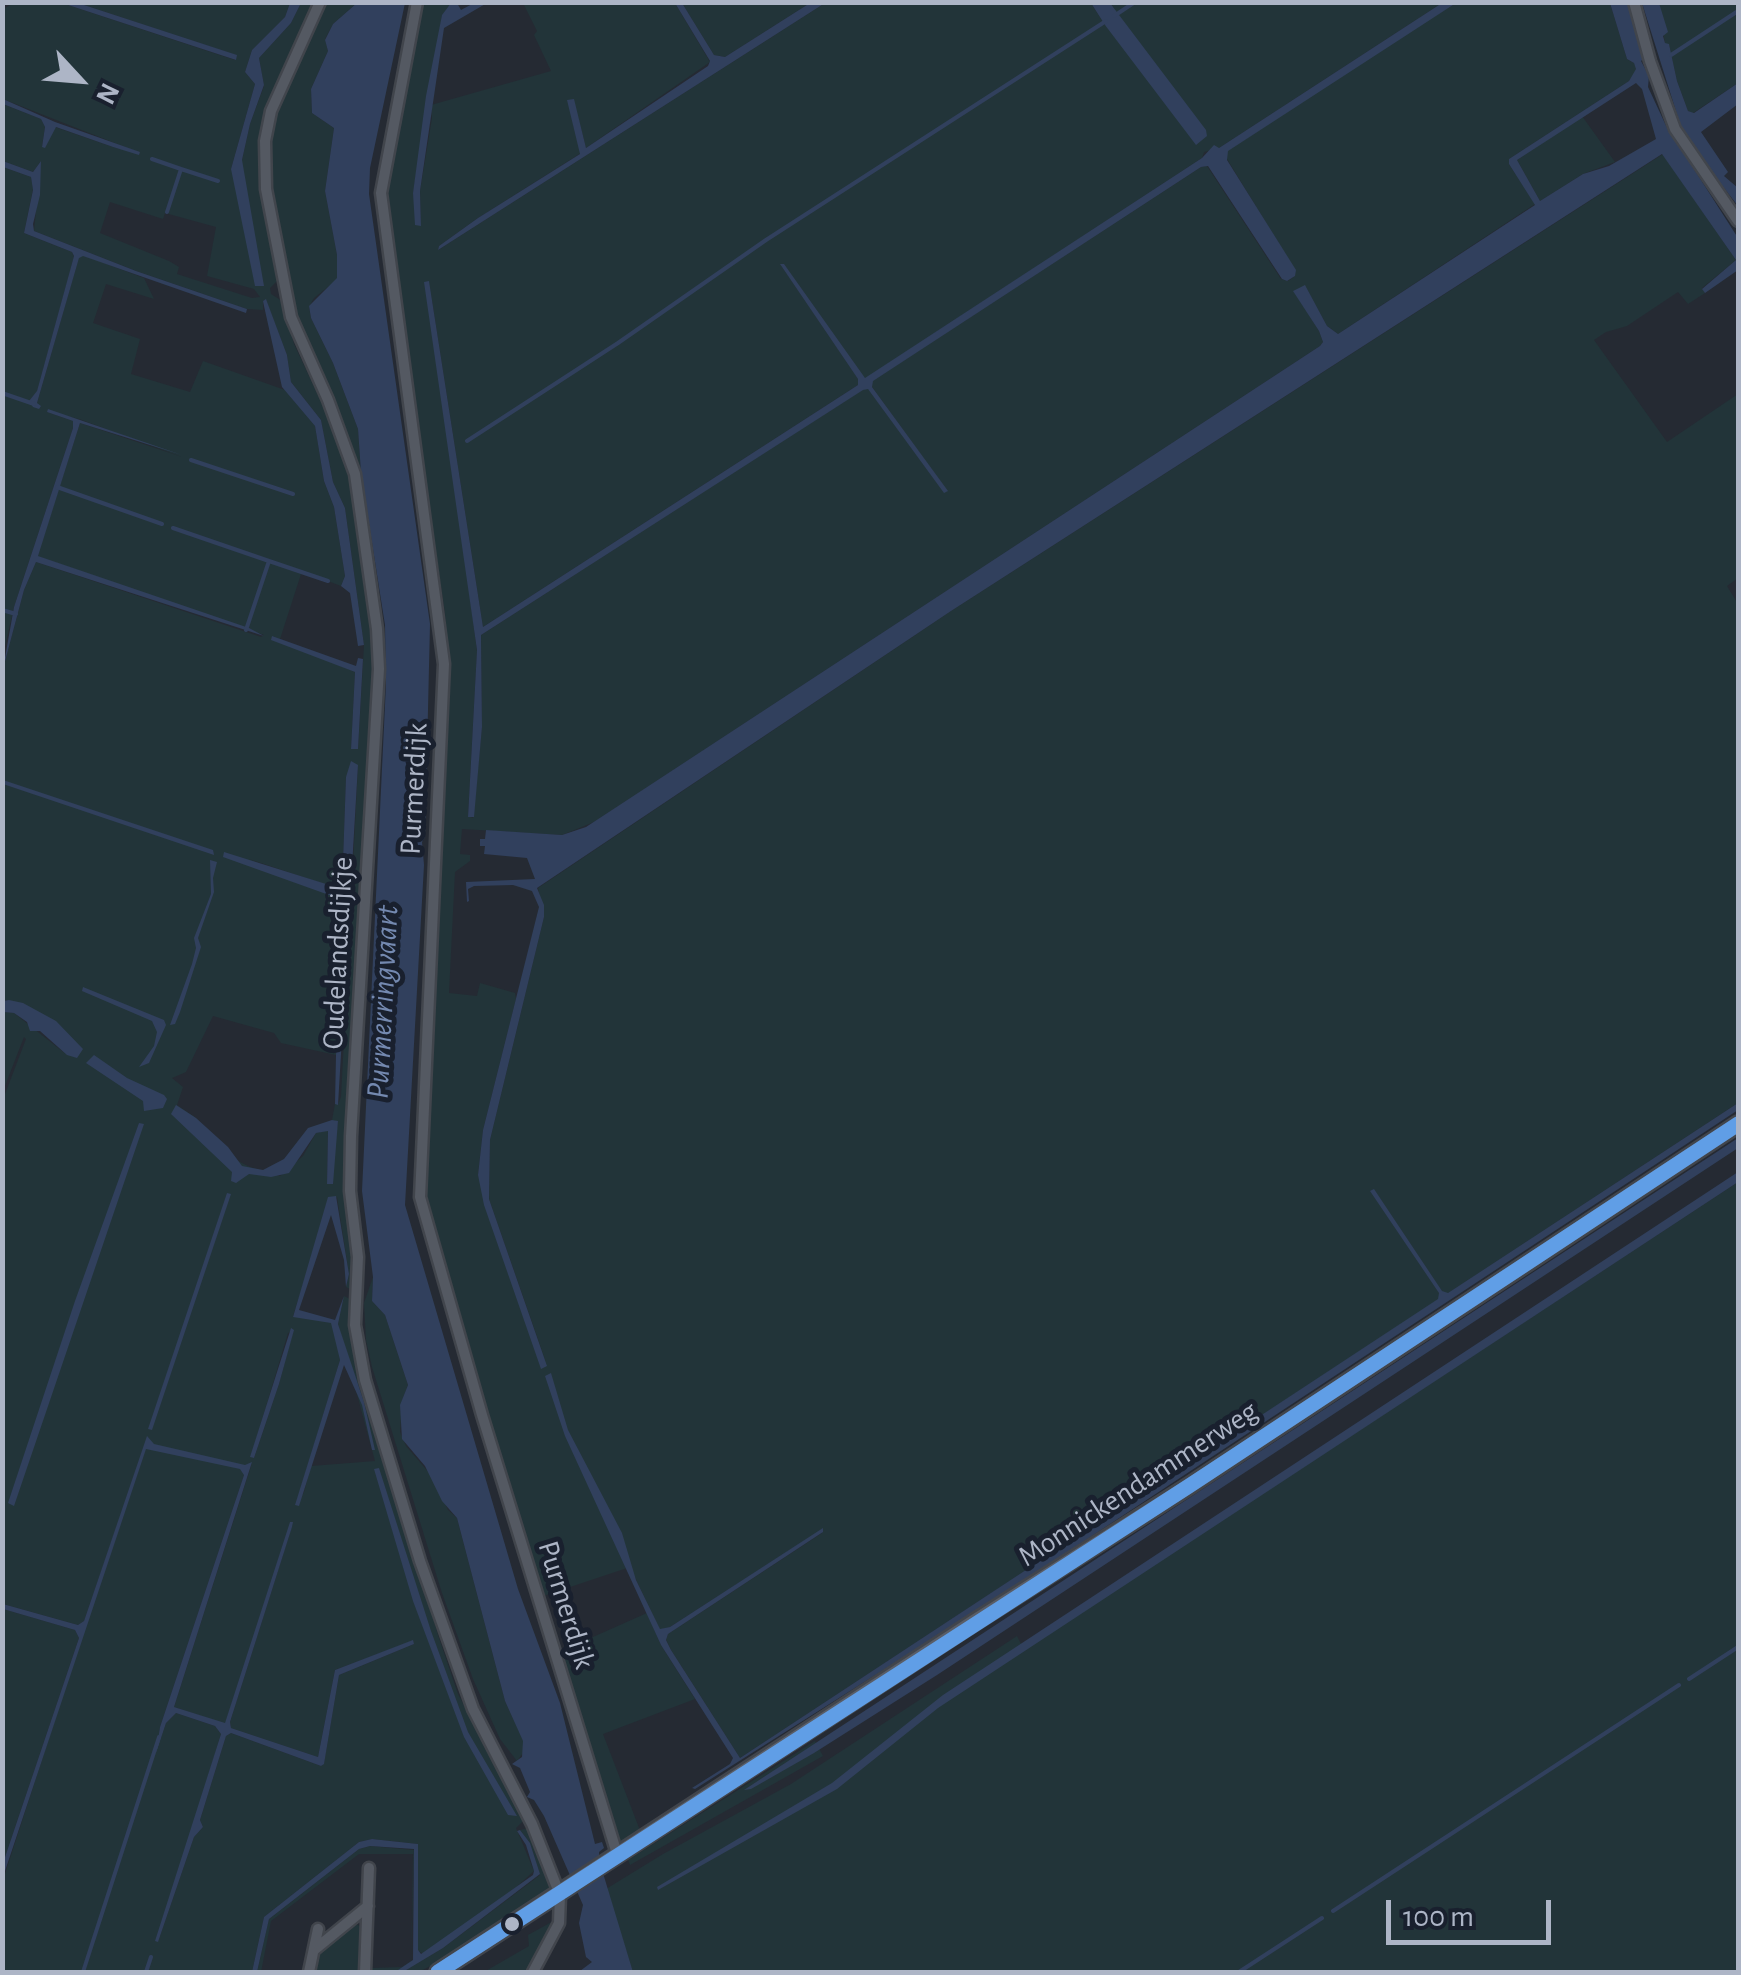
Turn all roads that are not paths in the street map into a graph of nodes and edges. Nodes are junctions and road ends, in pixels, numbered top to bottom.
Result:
1 (320, 2) edge
2 (417, 2) edge
3 (1634, 2) edge
4 (1738, 221) edge
5 (1738, 1124) edge
6 (614, 1860) junction
7 (369, 1868) dead end
8 (563, 1893) junction
9 (368, 1906) junction
10 (318, 1929) dead end
11 (314, 1950) junction
12 (309, 1972) edge
13 (365, 1972) edge
14 (438, 1972) edge
15 (532, 1972) edge

1 - 8 street, Oudelandsdijkje
2 - 6 street, Purmerdijk
3 - 4 street
5 - 6 street, Monnickendammerweg
6 - 8 street, Monnickendammerweg
7 - 9 street
8 - 14 street, Monnickendammerweg
8 - 15 street
9 - 11 street
9 - 13 street
10 - 11 street
11 - 12 street

